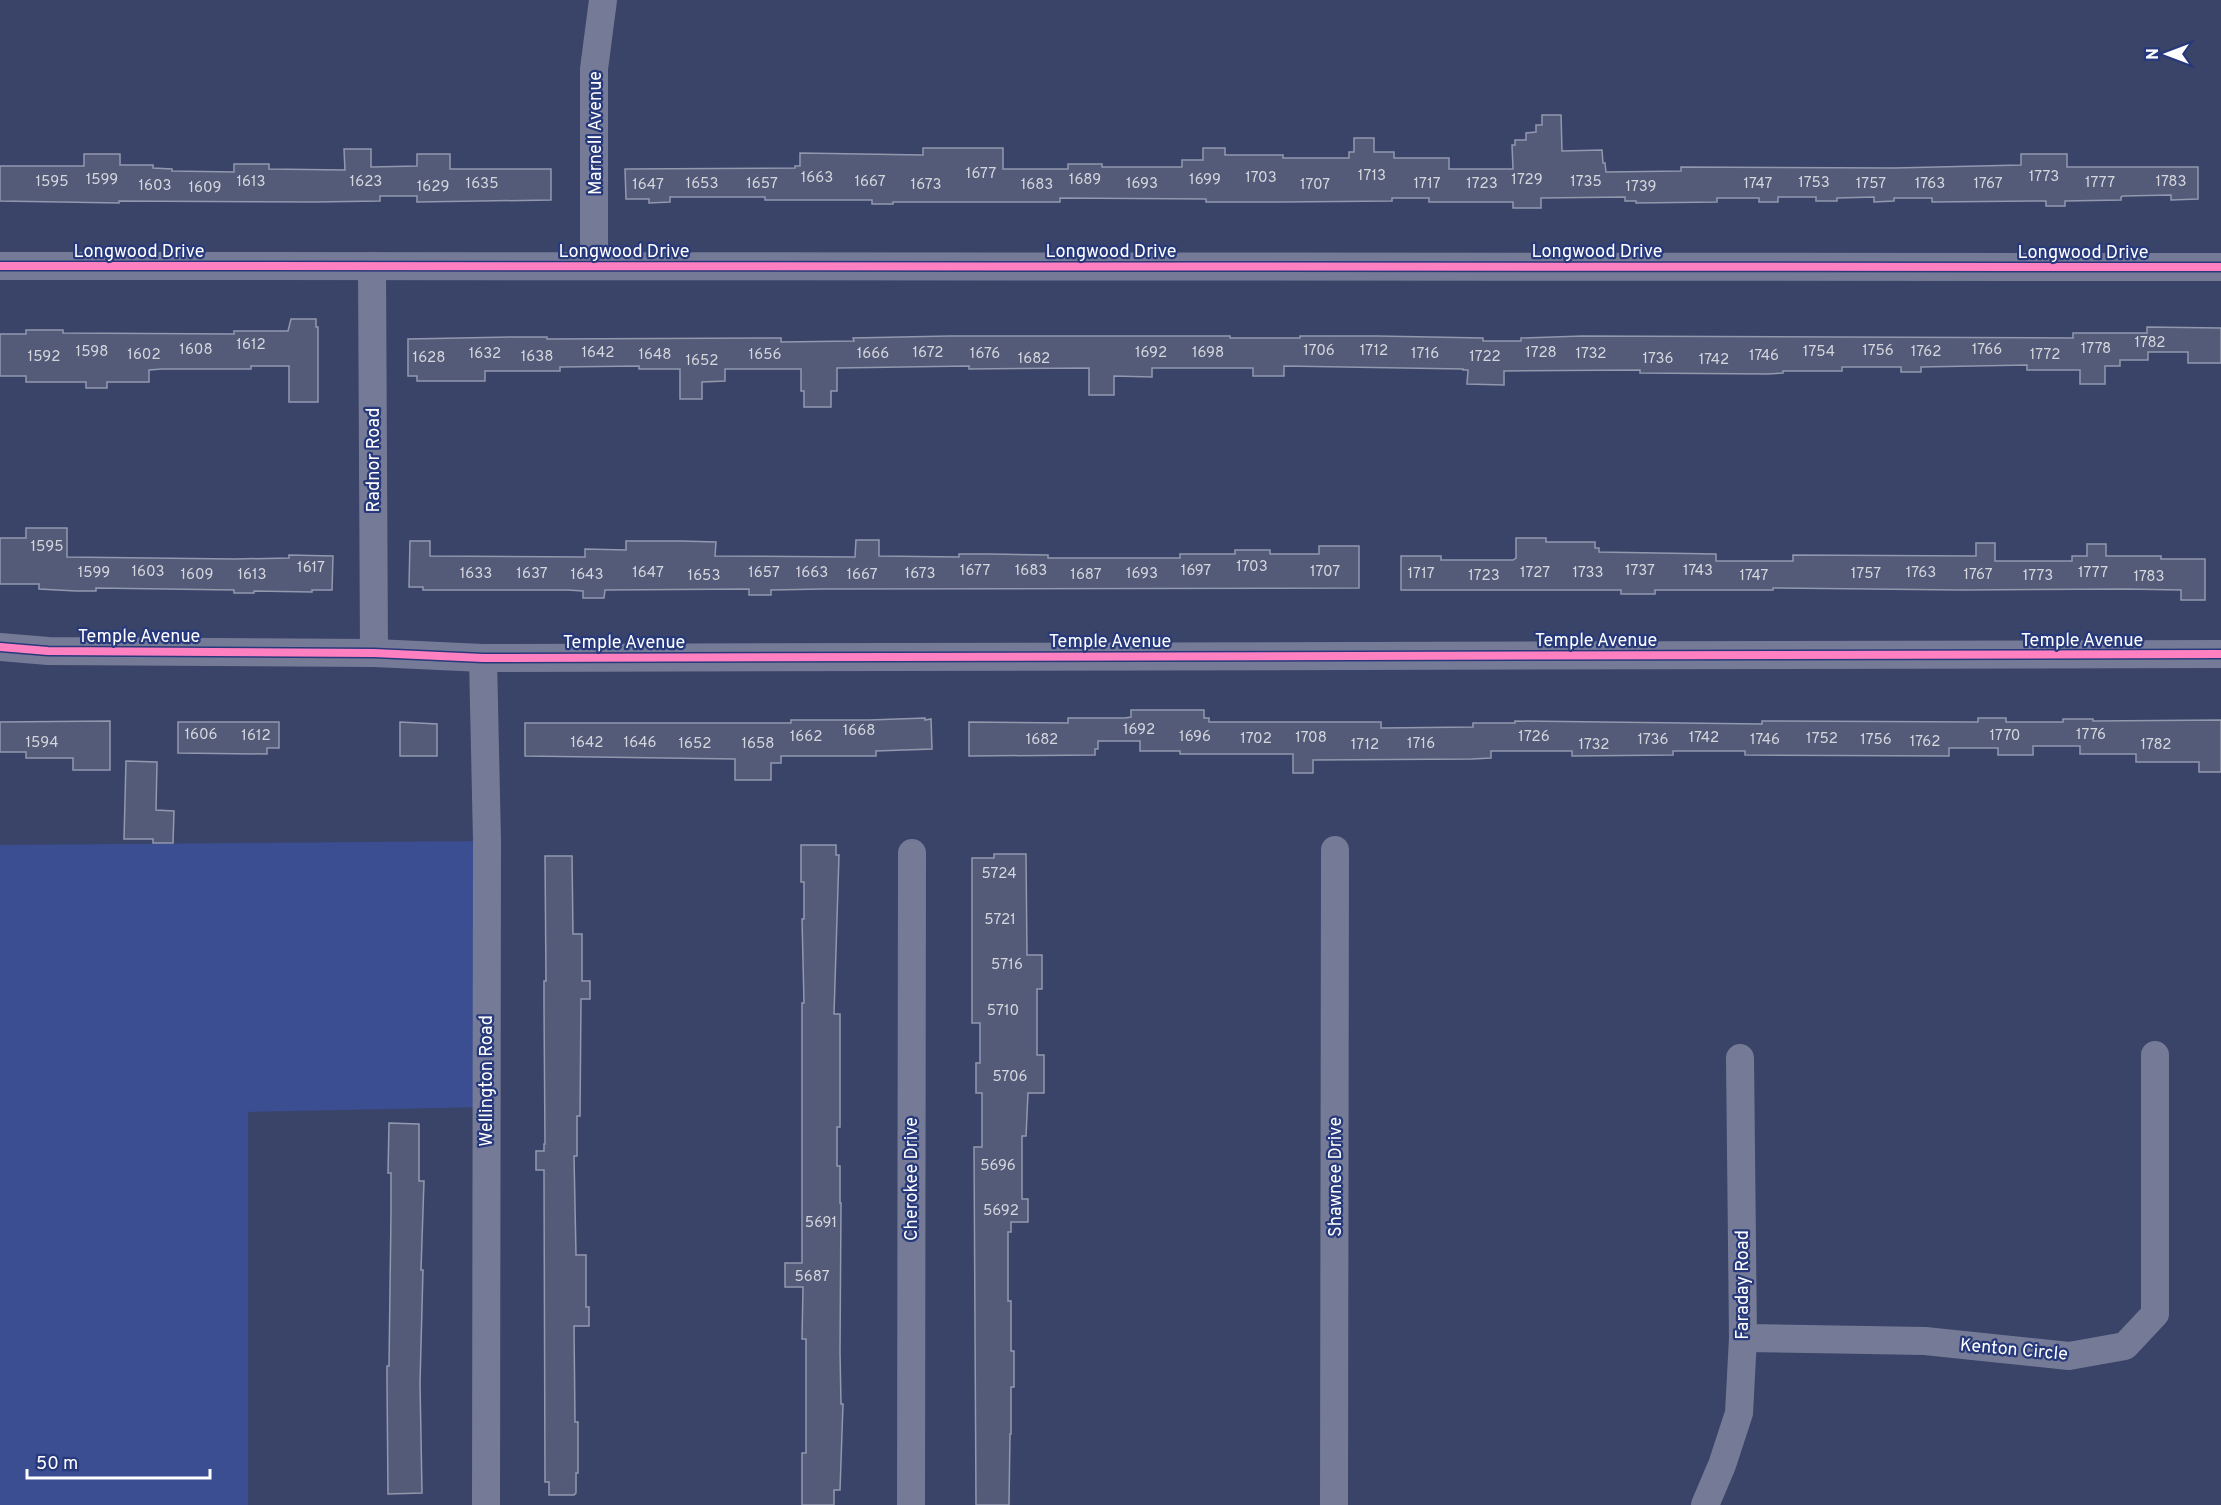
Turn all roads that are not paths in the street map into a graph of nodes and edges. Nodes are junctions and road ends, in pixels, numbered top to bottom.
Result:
1 (603, 0) edge
2 (0, 266) edge
3 (372, 266) junction
4 (594, 266) junction
5 (2221, 267) edge
6 (0, 647) edge
7 (375, 653) junction
8 (2221, 654) edge
9 (483, 658) junction
10 (1335, 850) dead end
11 (912, 853) dead end
12 (2155, 1054) dead end
13 (1740, 1058) dead end
14 (1743, 1338) junction
15 (486, 1505) edge
16 (911, 1505) edge
17 (1334, 1505) edge
18 (1705, 1505) edge

1 - 4 street, Marnell Avenue
2 - 3 street, Longwood Drive
3 - 4 street, Longwood Drive
3 - 7 street, Radnor Road
4 - 5 street, Longwood Drive
6 - 7 street, Temple Avenue
7 - 9 street, Temple Avenue
8 - 9 street, Temple Avenue
9 - 15 street, Wellington Road
10 - 17 street, Shawnee Drive
11 - 16 street, Cherokee Drive
12 - 14 street, Kenton Circle
13 - 14 street, Faraday Road
14 - 18 street, Faraday Road

